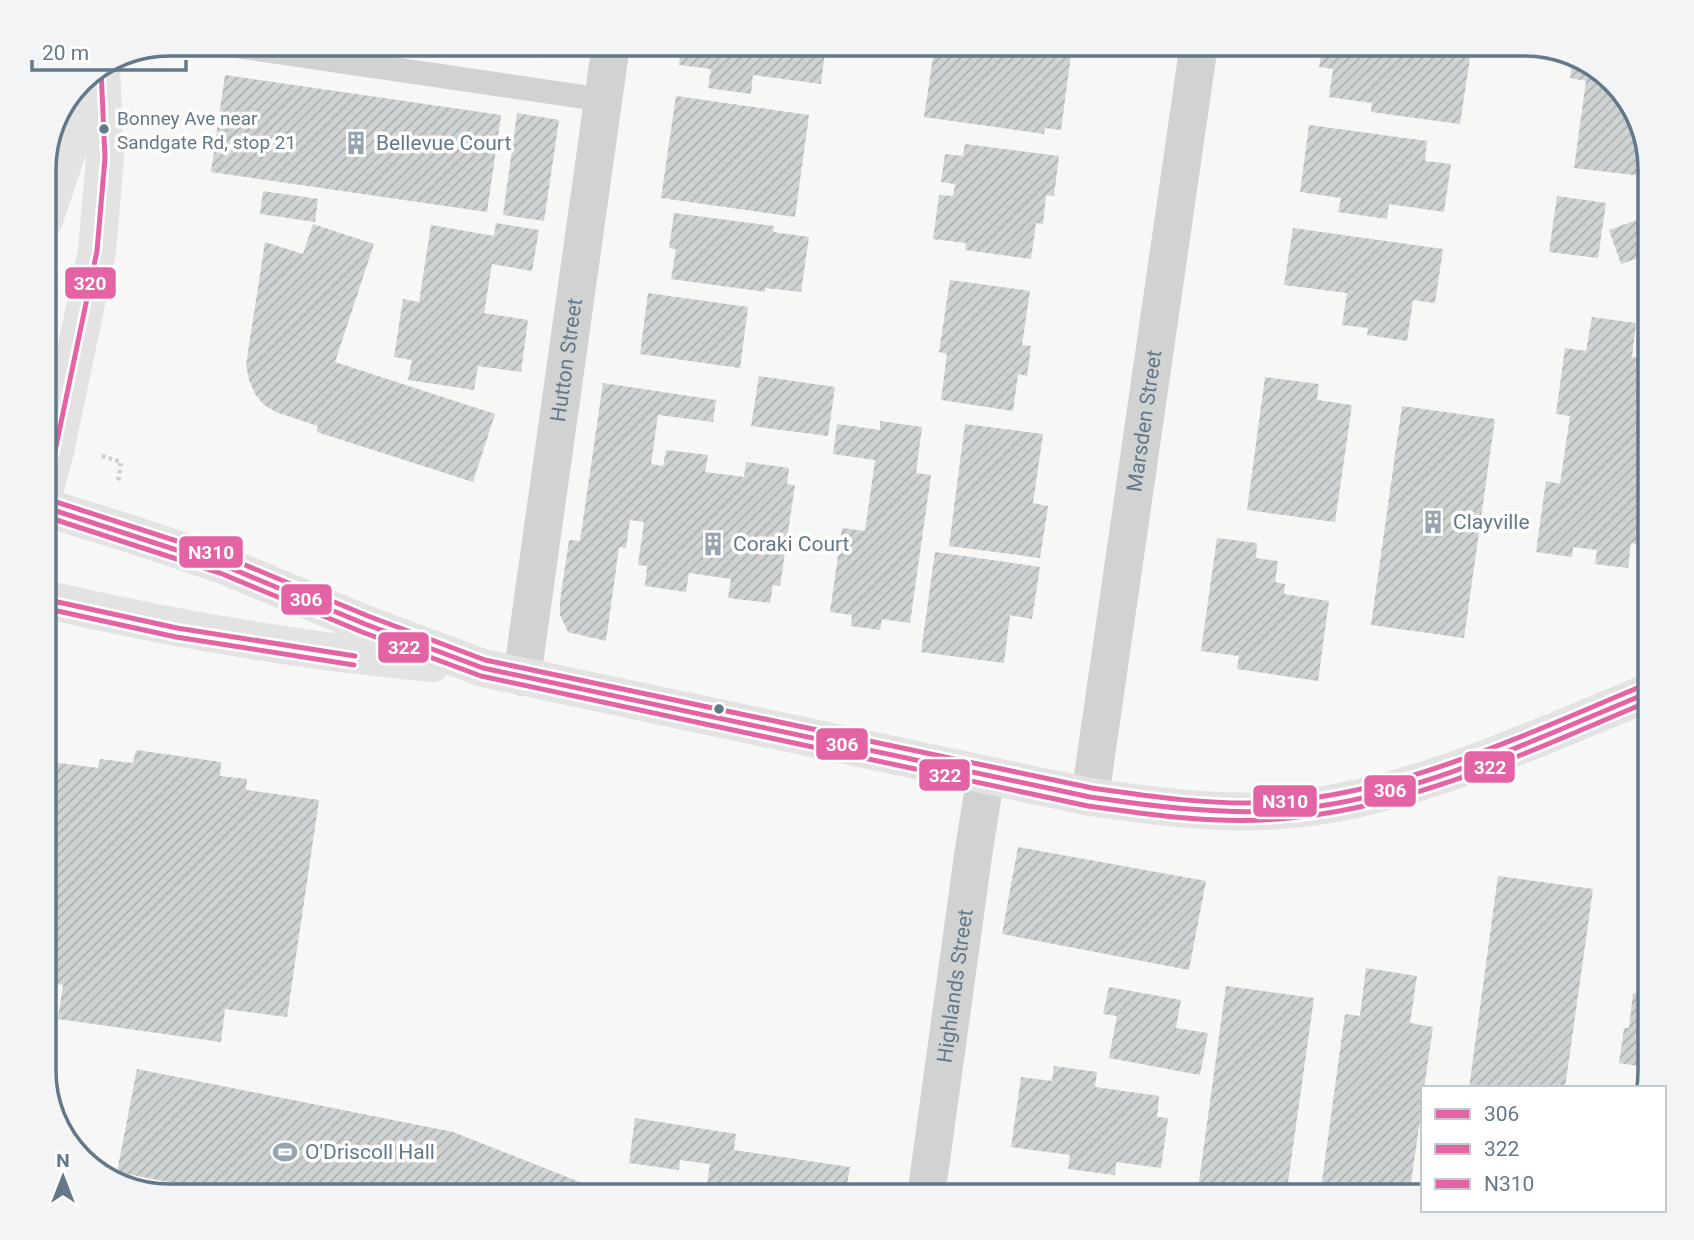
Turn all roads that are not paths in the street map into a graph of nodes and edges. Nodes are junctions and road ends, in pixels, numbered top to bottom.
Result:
1 (304, 56) edge
2 (610, 56) edge
3 (1197, 56) edge
4 (101, 79) edge
5 (94, 84) edge
6 (604, 100) junction
7 (56, 184) edge
8 (56, 445) edge
9 (56, 511) edge
10 (56, 602) edge
11 (483, 668) junction
12 (522, 677) junction
13 (1638, 697) edge
14 (986, 775) junction
15 (1090, 797) junction
16 (928, 1184) edge

1 - 6 lane
2 - 6 street, Hutton Street
3 - 15 street, Marsden Street
4 - 8 main road
5 - 7 main road
6 - 12 street, Hutton Street
9 - 11 main road
10 - 11 main road
11 - 12 main road
12 - 14 main road
13 - 15 main road
14 - 15 main road
14 - 16 street, Highlands Street

